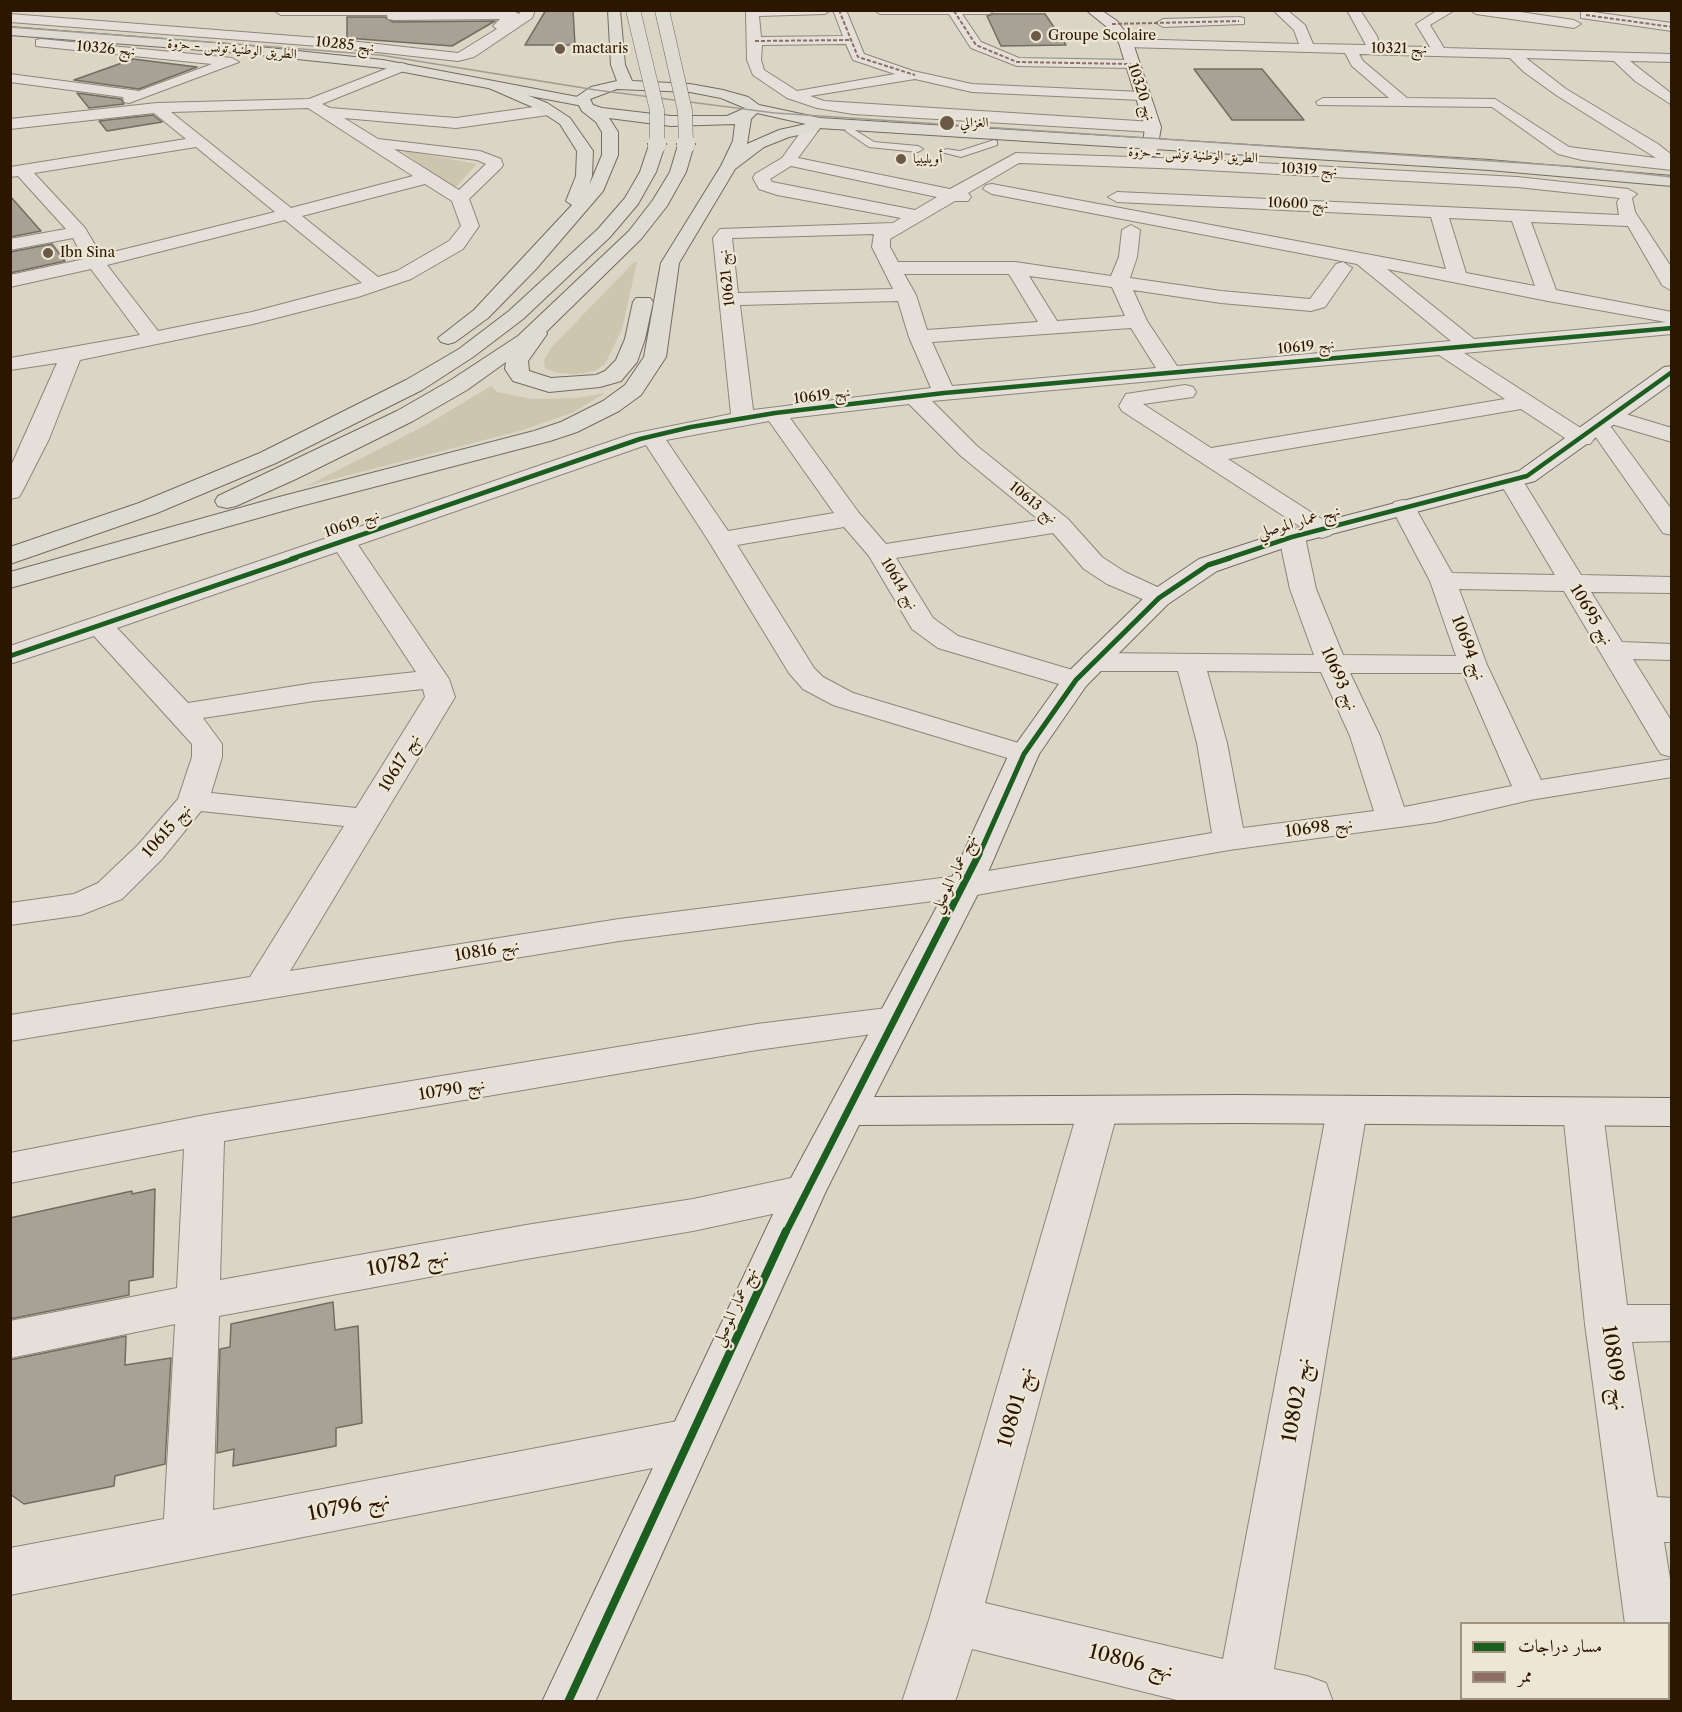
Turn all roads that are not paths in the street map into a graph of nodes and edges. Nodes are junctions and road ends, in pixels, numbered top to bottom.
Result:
1 (63, 10) edge
2 (529, 10) edge
3 (614, 10) edge
4 (633, 10) edge
5 (662, 10) edge
6 (825, 10) edge
7 (839, 10) edge
8 (880, 10) edge
9 (922, 10) edge
10 (930, 10) edge
11 (989, 10) edge
12 (1092, 10) edge
13 (1227, 10) edge
14 (1279, 10) edge
15 (1353, 10) edge
16 (1449, 10) edge
17 (1476, 10) edge
18 (281, 11) edge
19 (752, 11) edge
20 (954, 11) edge
21 (449, 13) edge
22 (1589, 13) edge
23 (393, 15) edge
24 (1521, 17) junction
25 (10, 18) edge
26 (38, 20) junction
27 (1239, 21) junction
28 (1112, 24) junction
29 (1574, 24) junction
30 (1671, 27) edge
31 (287, 28) dead end
32 (10, 30) edge
33 (1547, 34) dead end
34 (1636, 36) dead end
35 (1671, 37) edge
36 (10, 40) edge
37 (850, 40) junction
38 (755, 41) junction
39 (1126, 43) junction
40 (1254, 46) junction
41 (1307, 47) junction
42 (1349, 48) junction
43 (1374, 49) junction
44 (1438, 50) junction
45 (1513, 53) junction
46 (1539, 54) junction
47 (1618, 57) junction
48 (1671, 58) edge
49 (1131, 64) junction
50 (618, 65) junction
51 (402, 67) junction
52 (601, 73) dead end
53 (452, 76) junction
54 (918, 76) junction
55 (11, 78) edge
56 (489, 85) junction
57 (622, 85) junction
58 (139, 95) junction
59 (792, 95) junction
60 (1141, 96) junction
61 (1671, 101) edge
62 (1323, 102) dead end
63 (1403, 102) junction
64 (1495, 104) junction
65 (1527, 104) dead end
66 (1549, 104) dead end
67 (1581, 104) junction
68 (585, 105) junction
69 (318, 107) junction
70 (157, 108) junction
71 (548, 110) junction
72 (94, 113) junction
73 (747, 116) junction
74 (174, 122) junction
75 (680, 122) junction
76 (10, 124) edge
77 (152, 125) dead end
78 (1153, 127) junction
79 (812, 128) junction
80 (849, 130) junction
81 (200, 142) junction
82 (376, 142) junction
83 (994, 143) junction
84 (918, 149) dead end
85 (1150, 149) junction
86 (946, 152) dead end
87 (788, 160) junction
88 (1671, 164) edge
89 (729, 166) junction
90 (16, 171) edge
91 (1321, 171) junction
92 (427, 178) junction
93 (1444, 178) junction
94 (1671, 181) edge
95 (992, 189) junction
96 (1626, 189) junction
97 (1671, 189) edge
98 (957, 192) junction
99 (459, 198) junction
100 (1325, 206) junction
101 (1446, 211) junction
102 (1519, 214) junction
103 (289, 215) junction
104 (915, 215) junction
105 (1634, 221) junction
106 (566, 225) junction
107 (893, 228) junction
108 (1131, 230) junction
109 (78, 232) junction
110 (10, 245) edge
111 (1363, 259) junction
112 (96, 263) junction
113 (650, 266) dead end
114 (893, 268) junction
115 (1015, 268) junction
116 (1343, 268) junction
117 (1383, 275) junction
118 (1458, 277) junction
119 (10, 281) edge
120 (1119, 281) junction
121 (376, 285) junction
122 (1671, 285) edge
123 (646, 287) dead end
124 (906, 295) junction
125 (1548, 295) junction
126 (729, 299) junction
127 (1671, 318) edge
128 (1137, 321) junction
129 (547, 322) junction
130 (1671, 328) edge
131 (1052, 329) junction
132 (919, 337) junction
133 (153, 338) junction
134 (1456, 351) junction
135 (71, 355) junction
136 (10, 364) edge
137 (1170, 372) junction
138 (1671, 372) edge
139 (944, 393) junction
140 (915, 397) junction
141 (1524, 402) junction
142 (775, 413) junction
143 (743, 418) junction
144 (1598, 427) junction
145 (1671, 435) edge
146 (652, 436) junction
147 (37, 439) junction
148 (10, 443) edge
149 (1205, 456) junction
150 (268, 458) junction
151 (1511, 482) junction
152 (10, 492) edge
153 (1403, 507) junction
154 (850, 518) junction
155 (1059, 524) junction
156 (1671, 528) edge
157 (1307, 534) junction
158 (342, 540) junction
159 (721, 540) junction
160 (880, 553) junction
161 (10, 556) edge
162 (10, 580) edge
163 (1443, 581) junction
164 (1572, 583) junction
165 (1671, 585) edge
166 (1159, 598) junction
167 (99, 626) junction
168 (1612, 650) junction
169 (1671, 652) edge
170 (10, 656) edge
171 (1330, 662) junction
172 (1190, 663) junction
173 (1473, 665) junction
174 (1085, 671) junction
175 (435, 679) junction
176 (181, 713) junction
177 (1671, 748) edge
178 (1024, 754) junction
179 (1671, 768) edge
180 (1530, 791) junction
181 (193, 801) junction
182 (1392, 818) junction
183 (367, 819) junction
184 (1229, 840) junction
185 (965, 886) junction
186 (10, 914) edge
187 (262, 987) junction
188 (895, 1020) junction
189 (10, 1028) edge
190 (1098, 1110) junction
191 (1347, 1110) junction
192 (849, 1111) junction
193 (1582, 1112) junction
194 (1671, 1112) edge
195 (205, 1130) junction
196 (10, 1168) edge
197 (806, 1191) junction
198 (197, 1302) junction
199 (1671, 1323) edge
200 (1607, 1324) junction
201 (10, 1340) edge
202 (688, 1440) junction
203 (1653, 1519) edge
204 (188, 1537) junction
205 (10, 1572) edge
206 (955, 1620) junction
207 (1651, 1622) edge
208 (1244, 1690) junction
209 (568, 1701) edge
210 (928, 1701) edge
211 (1307, 1701) edge

1 - 26 street
2 - 26 street, نهج 10285
3 - 50 main road
4 - 150 main road, bridge
5 - 129 main road, bridge
6 - 19 street
7 - 37 street
8 - 9 street
10 - 20 street
11 - 20 street
12 - 28 street, نهج 10320
13 - 27 street
14 - 41 street
15 - 43 street
16 - 44 street
17 - 24 street
18 - 23 street
19 - 38 street
20 - 49 street
21 - 23 street
21 - 31 street
22 - 29 street
22 - 30 street
24 - 29 street
24 - 46 street
25 - 26 street, نهج 10285
26 - 32 street
27 - 28 street
27 - 40 street
28 - 39 street, نهج 10320
29 - 33 street
32 - 51 main road, الطريق الوطنية تونس - حزوة
34 - 35 street
36 - 58 street, نهج 10326
37 - 38 street
37 - 54 street
38 - 59 street
39 - 40 street, نهج 10321
39 - 49 street, نهج 10320
40 - 41 street, نهج 10321
41 - 42 street, نهج 10321
42 - 43 street, نهج 10321
42 - 63 street
43 - 44 street, نهج 10321
44 - 45 street, نهج 10321
45 - 46 street, نهج 10321
45 - 67 street
46 - 47 street, نهج 10321
47 - 48 street, نهج 10321
47 - 61 street
49 - 60 street, نهج 10320
50 - 52 main road
50 - 57 main road
51 - 53 main road, الطريق الوطنية تونس - حزوة
51 - 69 street
53 - 56 main road, الطريق الوطنية تونس - حزوة
53 - 57 main road, الطريق الوطنية تونس - حزوة
54 - 59 street
54 - 60 street
55 - 58 street
56 - 68 main road, الطريق الوطنية تونس - حزوة
56 - 71 main road
57 - 68 main road
57 - 73 main road, الطريق الوطنية تونس - حزوة
58 - 72 street, نهج 10326
59 - 78 street
60 - 78 street, نهج 10320
62 - 63 street
63 - 64 street
64 - 65 street
64 - 88 street
66 - 67 street
67 - 88 street
68 - 75 main road, الطريق الوطنية تونس - حزوة
68 - 106 main road
69 - 70 street
69 - 71 street
69 - 82 street
70 - 72 street
70 - 74 street
71 - 106 main road
72 - 76 street
73 - 75 main road, الطريق الوطنية تونس - حزوة
73 - 79 main road, الطريق الوطنية تونس - حزوة
73 - 85 main road, الطريق الوطنية تونس - حزوة
73 - 89 main road
74 - 77 street
74 - 81 street
75 - 113 main road
78 - 85 street, نهج 10320
79 - 80 main road, الطريق الوطنية تونس - حزوة
79 - 87 street
79 - 89 main road
80 - 83 main road, الطريق الوطنية تونس - حزوة
80 - 84 lane
81 - 90 street
81 - 103 street
82 - 92 street
82 - 99 street
83 - 85 main road, الطريق الوطنية تونس - حزوة
83 - 86 lane
85 - 94 main road, الطريق الوطنية تونس - حزوة
85 - 96 main road, الطريق الوطنية تونس - حزوة
87 - 98 street
87 - 104 street
89 - 162 main road
90 - 109 street
91 - 93 street, نهج 10319
91 - 98 street, نهج 10319
91 - 100 street
92 - 99 street
92 - 103 street
93 - 96 street, نهج 10319
93 - 101 street
95 - 98 street, نهج 10600
95 - 100 street, نهج 10600
95 - 111 street
96 - 97 main road, الطريق الوطنية تونس - حزوة
96 - 105 street
98 - 104 street, نهج 10319
98 - 108 street
99 - 121 street
100 - 101 street, نهج 10600
100 - 111 street
101 - 102 street, نهج 10600
101 - 118 street
102 - 105 street, نهج 10600
102 - 125 street
103 - 112 street
103 - 121 street
104 - 107 street, نهج 10319
105 - 122 street
106 - 150 main road
107 - 114 street
107 - 126 street, نهج 10621
108 - 116 street
108 - 120 street
109 - 110 street
109 - 112 street
111 - 117 street
111 - 118 street
112 - 119 street
112 - 133 street
114 - 115 street
114 - 124 street
115 - 120 street
115 - 131 street
116 - 117 street
116 - 120 street
117 - 134 street
118 - 125 street
120 - 128 street
121 - 133 street
123 - 129 main road
124 - 126 street
124 - 132 street
125 - 127 street
126 - 143 street, نهج 10621
128 - 131 street
128 - 137 street
129 - 162 main road
130 - 134 street, نهج 10619
131 - 132 street
132 - 139 street
133 - 135 street
134 - 137 street, نهج 10619
134 - 141 street
134 - 149 street
135 - 136 street
135 - 147 street
137 - 139 street, نهج 10619
138 - 144 street, نهج عمار الموصلي
139 - 140 street, نهج 10619
140 - 142 street, نهج 10619
140 - 155 street, نهج 10613
141 - 144 street
141 - 149 street
142 - 143 street, نهج 10619
142 - 154 street, نهج 10614
143 - 146 street, نهج 10619
144 - 145 street
144 - 151 street, نهج عمار الموصلي
144 - 156 street
146 - 158 street, نهج 10619
146 - 159 street
147 - 148 street
147 - 152 street
149 - 157 street
150 - 161 main road
151 - 153 street, نهج عمار الموصلي
151 - 164 street, نهج 10695
153 - 157 street, نهج عمار الموصلي
153 - 163 street, نهج 10694
154 - 159 street
154 - 160 street, نهج 10614
155 - 160 street
155 - 166 street, نهج 10613
157 - 166 street, نهج عمار الموصلي
157 - 171 street, نهج 10693
158 - 167 street, نهج 10619
158 - 175 street
159 - 178 street
160 - 174 street, نهج 10614
163 - 164 street
163 - 173 street, نهج 10694
164 - 165 street
164 - 168 street, نهج 10695
166 - 174 street, نهج عمار الموصلي
167 - 170 street, نهج 10619
167 - 176 street, نهج 10615
168 - 169 street
168 - 177 street, نهج 10695
171 - 172 street, نهج 10614
171 - 173 street, نهج 10614
171 - 182 street, نهج 10693
172 - 174 street, نهج 10614
172 - 184 street
173 - 180 street, نهج 10694
174 - 178 street, نهج عمار الموصلي
175 - 176 street
175 - 183 street, نهج 10617
176 - 181 street, نهج 10615
178 - 185 street, نهج عمار الموصلي
179 - 180 street, نهج 10698
180 - 182 street, نهج 10698
181 - 183 street
181 - 186 street, نهج 10615
182 - 184 street, نهج 10698
183 - 187 street, نهج 10617
184 - 185 street, نهج 10698
185 - 187 street, نهج 10816
185 - 188 street, نهج عمار الموصلي
187 - 189 street, نهج 10816
188 - 192 street, نهج عمار الموصلي
188 - 195 street, نهج 10790
190 - 191 street
190 - 192 street
190 - 206 street, نهج 10801
191 - 193 street
191 - 208 street, نهج 10802
192 - 197 street, نهج عمار الموصلي
193 - 194 street
193 - 200 street, نهج 10809
195 - 196 street, نهج 10790
195 - 198 street
197 - 198 street, نهج 10782
197 - 202 street, نهج عمار الموصلي
198 - 201 street, نهج 10782
198 - 204 street
199 - 200 street
200 - 203 street, نهج 10809
202 - 204 street, نهج 10796
202 - 209 street, نهج عمار الموصلي
203 - 207 street, نهج 10809
204 - 205 street, نهج 10796
206 - 208 street, نهج 10806
206 - 210 street, نهج 10801
208 - 211 street, نهج 10806

